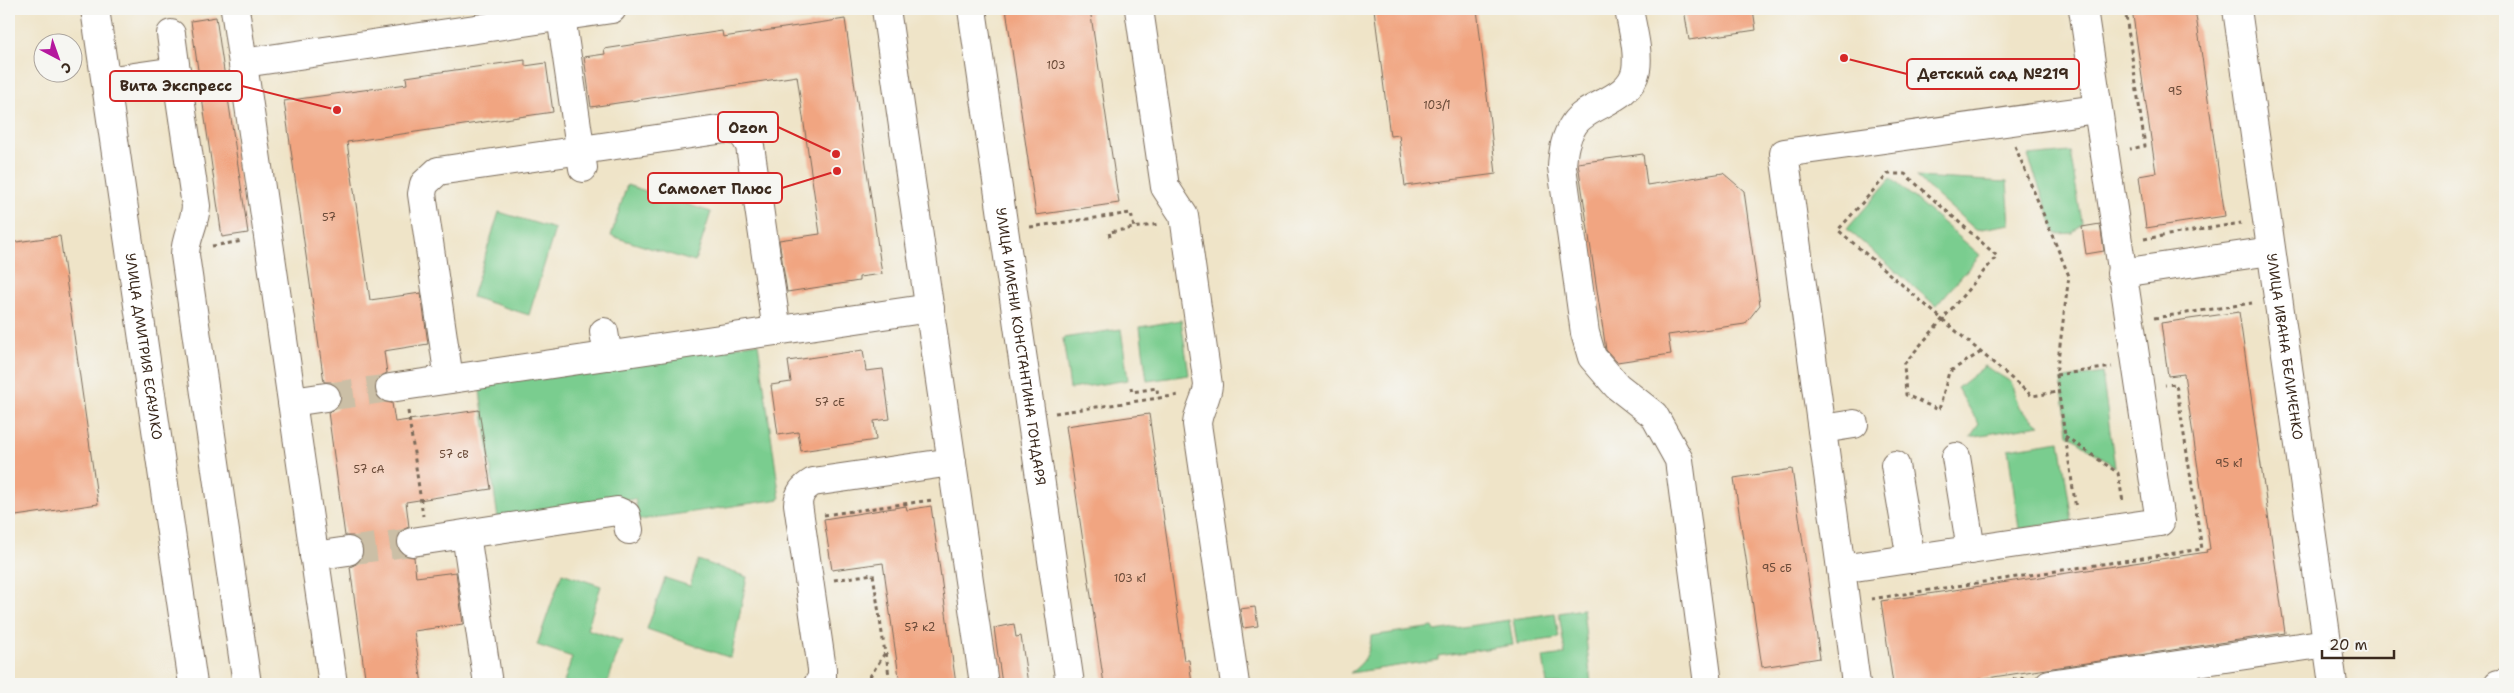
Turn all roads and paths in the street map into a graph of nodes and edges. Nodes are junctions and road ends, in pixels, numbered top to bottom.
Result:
1 (95, 9) edge
2 (235, 9) edge
3 (612, 9) edge
4 (886, 9) edge
5 (972, 9) edge
6 (1139, 9) edge
7 (1629, 9) edge
8 (2083, 9) edge
9 (2125, 9) edge
10 (2237, 9) edge
11 (561, 16) junction
12 (171, 34) dead end
13 (243, 63) junction
14 (176, 71) junction
15 (106, 81) junction
16 (2097, 109) junction
17 (2014, 142) dead end
18 (2125, 149) dead end
19 (582, 160) junction
20 (2240, 214) dead end
21 (1184, 220) junction
22 (1134, 228) junction
23 (1004, 231) junction
24 (1110, 236) dead end
25 (268, 238) junction
26 (2139, 240) dead end
27 (185, 250) junction
28 (2271, 251) junction
29 (2121, 273) junction
30 (930, 308) junction
31 (2254, 313) dead end
32 (1942, 319) junction
33 (2152, 327) dead end
34 (777, 331) junction
35 (1980, 352) junction
36 (2135, 364) junction
37 (2056, 375) junction
38 (2160, 377) dead end
39 (449, 379) junction
40 (397, 387) joint
41 (1131, 387) dead end
42 (1208, 390) junction
43 (2058, 392) junction
44 (326, 397) tunnel mouth
45 (1158, 398) junction
46 (292, 402) junction
47 (1031, 417) junction
48 (1854, 424) dead end
49 (1822, 429) junction
50 (2065, 435) junction
51 (1956, 457) dead end
52 (952, 462) junction
53 (1895, 465) dead end
54 (933, 499) dead end
55 (2114, 504) dead end
56 (820, 515) dead end
57 (2080, 518) junction
58 (629, 530) dead end
59 (466, 534) junction
60 (419, 541) joint
61 (1971, 550) junction
62 (348, 551) tunnel mouth
63 (314, 556) junction
64 (1911, 559) junction
65 (2084, 567) junction
66 (1841, 569) junction
67 (829, 573) dead end
68 (1868, 599) dead end
69 (2327, 643) junction
70 (886, 653) junction
71 (2039, 681) edge
72 (2505, 683) edge
73 (193, 684) edge
74 (247, 684) edge
75 (333, 684) edge
76 (488, 684) edge
77 (818, 684) edge
78 (865, 684) edge
79 (890, 684) edge
80 (984, 684) edge
81 (1070, 684) edge
82 (1235, 684) edge
83 (1708, 684) edge
84 (1856, 684) edge
85 (1981, 684) edge
86 (2333, 684) edge
87 (2498, 684) edge

1 - 15 street, УЛИЦА ДМИТРИЯ ЕСАУЛКО
2 - 13 street
3 - 11 street
4 - 30 street
5 - 23 street, УЛИЦА ИМЕНИ КОНСТАНТИНА ГОНДАРЯ
6 - 21 street
7 - 83 street
8 - 16 street
9 - 18 path
10 - 28 street, УЛИЦА ИВАНА БЕЛИЧЕНКО
11 - 13 street
11 - 19 street
12 - 14 street
13 - 25 street
14 - 15 street
14 - 27 street
15 - 73 street, УЛИЦА ДМИТРИЯ ЕСАУЛКО
16 - 29 street
16 - 49 street
17 - 37 path
19 - 34 street
19 - 39 street
20 - 26 path
21 - 22 path
21 - 42 street
22 - 23 path
22 - 24 path
23 - 47 street, УЛИЦА ИМЕНИ КОНСТАНТИНА ГОНДАРЯ
25 - 27 path
25 - 46 street
27 - 74 street
28 - 29 street
28 - 69 street, УЛИЦА ИВАНА БЕЛИЧЕНКО
29 - 36 street
30 - 34 street
30 - 52 street
31 - 33 path
32 - 32 path
32 - 35 path
32 - 35 path
34 - 39 street
35 - 43 path
36 - 37 path
36 - 57 street
37 - 43 path
38 - 65 path
39 - 40 street
40 - 60 path
41 - 45 path
42 - 45 path
42 - 82 street
43 - 50 path
44 - 46 street
45 - 47 path
46 - 63 street
47 - 81 street, УЛИЦА ИМЕНИ КОНСТАНТИНА ГОНДАРЯ
48 - 49 street
49 - 66 street
50 - 55 path
50 - 57 path
51 - 61 street
52 - 77 street
52 - 80 street
53 - 64 street
54 - 56 path
57 - 61 street
57 - 65 path
58 - 59 street
59 - 60 street
59 - 76 street
61 - 64 street
62 - 63 street
63 - 75 street
64 - 66 street
65 - 68 path
66 - 84 street
67 - 70 path
69 - 71 street
69 - 86 street, УЛИЦА ИВАНА БЕЛИЧЕНКО
70 - 78 path
70 - 79 path
71 - 85 path
72 - 87 street

